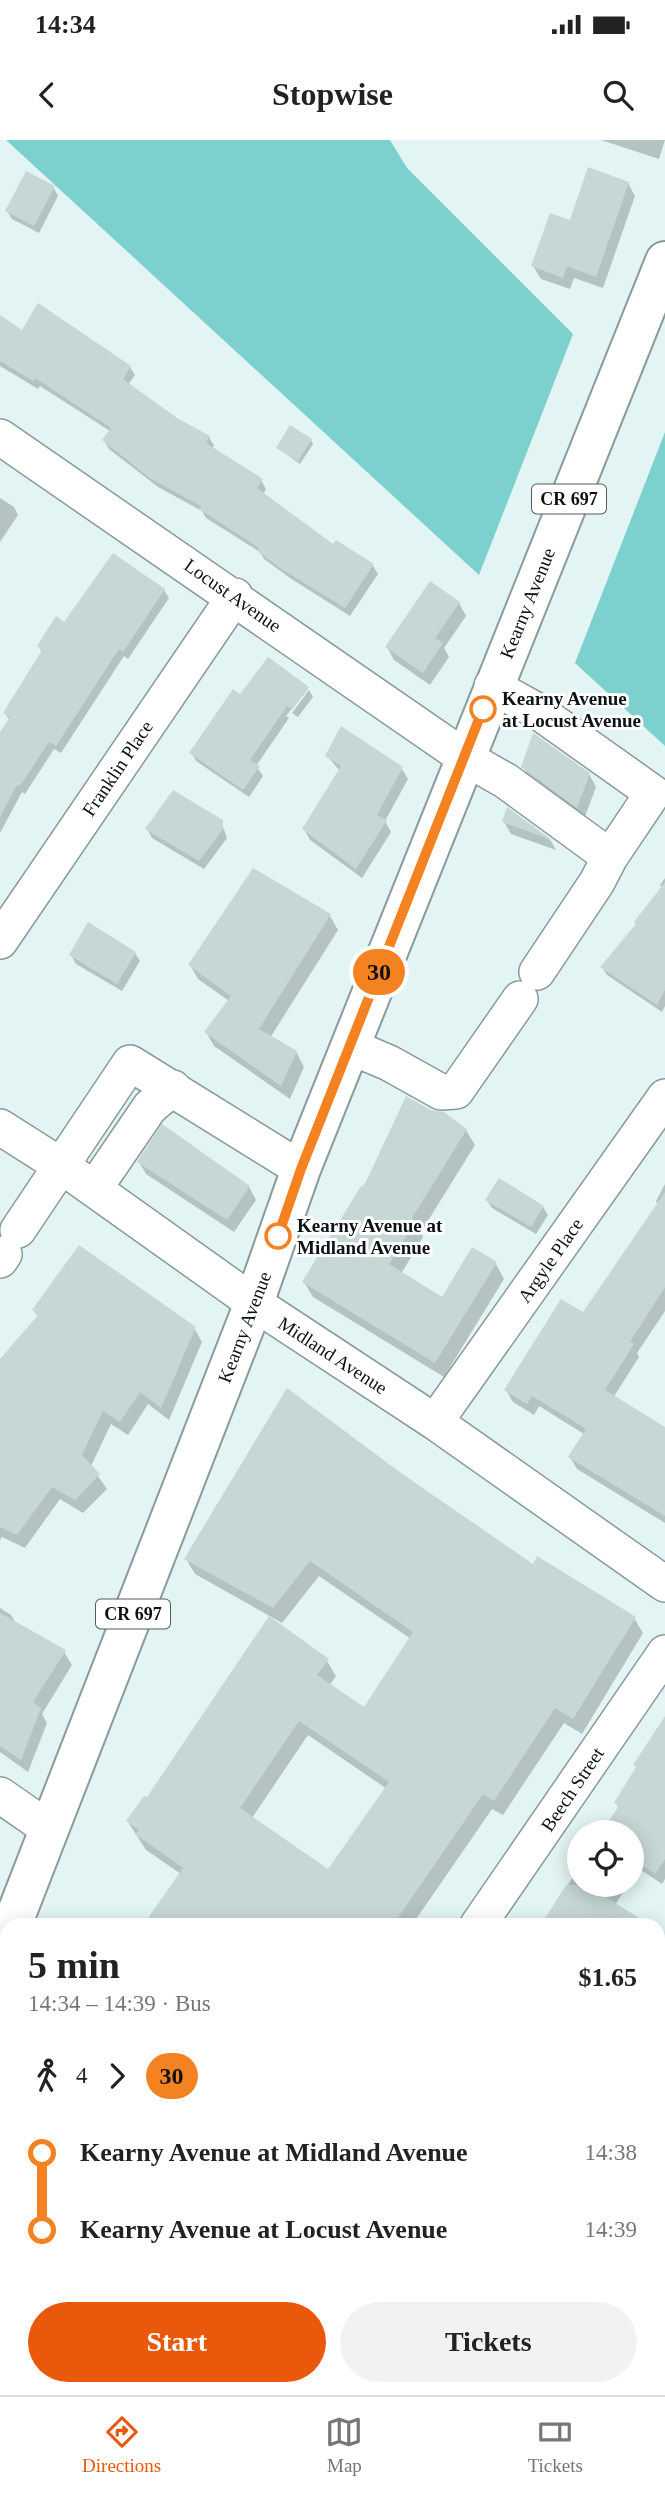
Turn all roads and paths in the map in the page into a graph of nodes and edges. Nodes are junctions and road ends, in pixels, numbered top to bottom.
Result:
1 (665, 261) edge
2 (0, 437) edge
3 (235, 596) junction
4 (492, 686) junction
5 (464, 757) junction
6 (610, 857) junction
7 (0, 941) edge
8 (349, 1046) junction
9 (173, 1088) junction
10 (665, 1097) edge
11 (0, 1127) edge
12 (62, 1167) junction
13 (301, 1169) junction
14 (94, 1189) junction
15 (8, 1248) edge
16 (254, 1303) junction
17 (435, 1422) junction
18 (665, 1584) edge
19 (665, 1653) edge
20 (0, 1795) edge
21 (49, 1829) junction
22 (15, 1918) edge
23 (483, 1918) edge

1 - 4 main road, Kearny Avenue / CR 697
2 - 3 street, Locust Avenue
3 - 5 street, Locust Avenue
3 - 7 street, Franklin Place
4 - 5 main road, Kearny Avenue / CR 697
4 - 6 street
5 - 6 street, Locust Avenue
5 - 8 main road, Kearny Avenue / CR 697
6 - 8 street
8 - 13 main road, Kearny Avenue / CR 697
9 - 12 street
9 - 13 street
9 - 14 street
10 - 17 street, Argyle Place
11 - 12 street, Midland Avenue
12 - 14 street, Midland Avenue
12 - 15 street
13 - 16 main road, Kearny Avenue / CR 697
14 - 16 street, Midland Avenue
16 - 17 street, Midland Avenue
16 - 21 main road, Kearny Avenue / CR 697
17 - 18 street, Midland Avenue
19 - 23 street, Beech Street
20 - 21 street
21 - 22 main road, Kearny Avenue / CR 697

